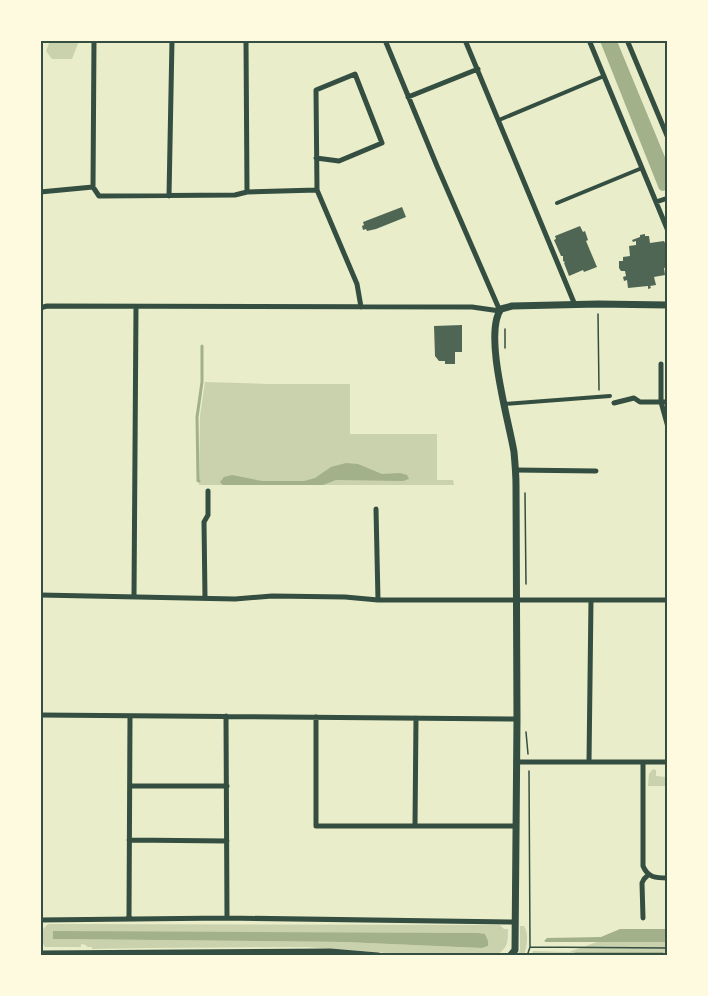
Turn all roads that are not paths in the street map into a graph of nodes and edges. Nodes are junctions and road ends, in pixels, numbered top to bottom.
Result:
1 (94, 40) edge
2 (172, 40) edge
3 (246, 40) edge
4 (385, 40) edge
5 (465, 40) edge
6 (589, 40) edge
7 (627, 40) edge
8 (478, 69) junction
9 (604, 76) junction
10 (408, 97) junction
11 (499, 120) junction
12 (668, 138) edge
13 (316, 158) junction
14 (642, 168) junction
15 (93, 187) junction
16 (317, 190) junction
17 (40, 192) edge
18 (247, 192) junction
19 (169, 195) junction
20 (668, 198) edge
21 (656, 202) junction
22 (557, 203) dead end
23 (668, 231) edge
24 (575, 305) junction
25 (668, 305) edge
26 (136, 307) junction
27 (361, 307) junction
28 (40, 308) edge
29 (500, 311) junction
30 (661, 364) dead end
31 (610, 396) dead end
32 (664, 402) edge
33 (614, 403) dead end
34 (504, 404) junction
35 (668, 428) edge
36 (515, 470) junction
37 (596, 471) dead end
38 (208, 491) dead end
39 (376, 509) dead end
40 (40, 595) edge
41 (134, 596) junction
42 (205, 598) junction
43 (516, 599) junction
44 (378, 600) junction
45 (591, 600) junction
46 (668, 600) edge
47 (40, 715) edge
48 (130, 716) junction
49 (226, 716) junction
50 (316, 717) junction
51 (416, 718) junction
52 (517, 718) junction
53 (516, 762) junction
54 (589, 762) junction
55 (643, 762) junction
56 (668, 762) edge
57 (130, 786) junction
58 (226, 786) junction
59 (415, 826) junction
60 (515, 826) junction
61 (129, 840) junction
62 (227, 841) junction
63 (648, 875) junction
64 (668, 878) edge
65 (129, 918) junction
66 (227, 918) junction
67 (643, 918) dead end
68 (40, 920) edge
69 (515, 922) junction
70 (40, 954) edge
71 (378, 956) edge
72 (510, 956) edge

1 - 15 street
2 - 19 street
3 - 18 street
4 - 10 street
5 - 8 street
6 - 9 street
7 - 12 street
8 - 10 street
8 - 11 street
9 - 11 street
9 - 14 street
10 - 29 street
11 - 24 street
13 - 13 street
13 - 16 street
14 - 21 street
14 - 22 street
15 - 17 street
15 - 19 street
16 - 18 street
16 - 27 street
18 - 19 street
20 - 21 street
21 - 23 street
24 - 25 street
24 - 29 street
26 - 27 street
26 - 28 street
26 - 41 street
27 - 29 street
29 - 34 street
30 - 32 street
31 - 34 street
32 - 33 street
32 - 35 street
34 - 36 street
36 - 37 street
36 - 43 street
38 - 42 street
39 - 44 street
40 - 41 street
41 - 42 street
42 - 44 street
43 - 44 street
43 - 45 street
43 - 52 street
45 - 46 street
45 - 54 street
47 - 48 street
48 - 49 street
48 - 57 street
49 - 50 street
49 - 58 street
50 - 51 street
50 - 59 street
51 - 52 street
51 - 59 street
52 - 53 street
53 - 54 street
53 - 60 street
54 - 55 street
55 - 56 street
55 - 63 street
57 - 58 street
57 - 61 street
58 - 62 street
59 - 60 street
60 - 69 street
61 - 62 street
61 - 65 street
62 - 66 street
63 - 64 street
63 - 67 street
65 - 66 street
65 - 68 street
66 - 69 street
69 - 72 street
70 - 71 street

